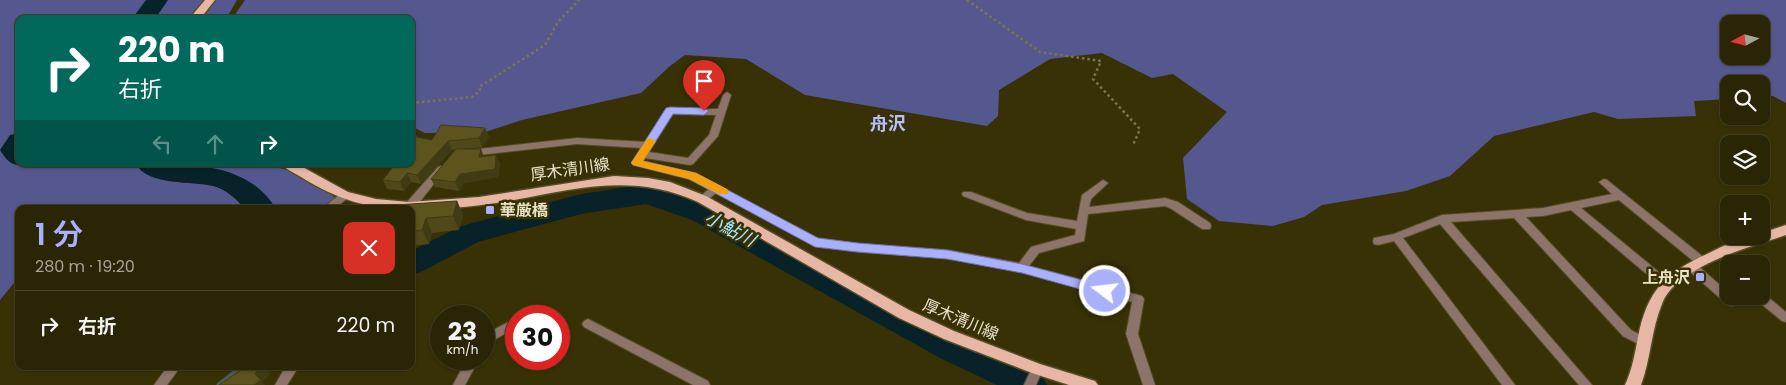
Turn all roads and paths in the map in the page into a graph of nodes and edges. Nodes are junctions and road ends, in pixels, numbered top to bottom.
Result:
1 (210, 0) edge
2 (579, 0) edge
3 (967, 0) edge
4 (197, 15) edge
5 (727, 95) dead end
6 (415, 103) edge
7 (720, 112) junction
8 (1133, 145) dead end
9 (645, 149) junction
10 (294, 167) edge
11 (1604, 182) dead end
12 (1103, 184) dead end
13 (717, 188) junction
14 (967, 194) dead end
15 (345, 195) junction
16 (1621, 196) junction
17 (702, 198) junction
18 (332, 205) edge
19 (378, 205) edge
20 (411, 205) edge
21 (415, 205) edge
22 (1574, 207) junction
23 (1083, 211) junction
24 (1517, 214) junction
25 (1442, 219) junction
26 (1081, 226) junction
27 (1206, 226) dead end
28 (1786, 230) edge
29 (1396, 237) junction
30 (1378, 241) dead end
31 (1697, 264) junction
32 (1022, 268) junction
33 (1667, 285) junction
34 (1720, 289) edge
35 (1770, 305) edge
36 (1786, 318) edge
37 (588, 324) dead end
38 (1644, 342) junction
39 (171, 370) edge
40 (291, 370) edge
41 (467, 370) edge
42 (1033, 378) edge
43 (160, 385) edge
44 (281, 385) edge
45 (459, 385) edge
46 (704, 385) edge
47 (1090, 385) edge
48 (1149, 385) edge
49 (1509, 385) edge
50 (1586, 385) edge
51 (1633, 385) edge

1 - 4 main road
2 - 6 path
3 - 8 path
5 - 7 street
7 - 9 street
7 - 9 street
9 - 13 street
9 - 20 street
10 - 15 main road, 厚木清川線
11 - 16 street
12 - 23 street
13 - 17 street
13 - 32 street
14 - 26 street
15 - 18 street
15 - 19 main road, 厚木清川線
16 - 22 street
16 - 31 street
17 - 21 main road, 厚木清川線
17 - 42 main road, 厚木清川線
22 - 24 street
22 - 33 street
23 - 26 street
23 - 27 street
24 - 25 street
24 - 38 street
25 - 29 street
25 - 50 street
26 - 32 street
28 - 31 main road
29 - 30 street
29 - 49 street
31 - 33 main road
31 - 34 street
32 - 48 street
33 - 38 main road
35 - 36 street
37 - 46 street
38 - 51 main road
39 - 43 street
40 - 44 street
41 - 45 street
42 - 47 main road, 厚木清川線

